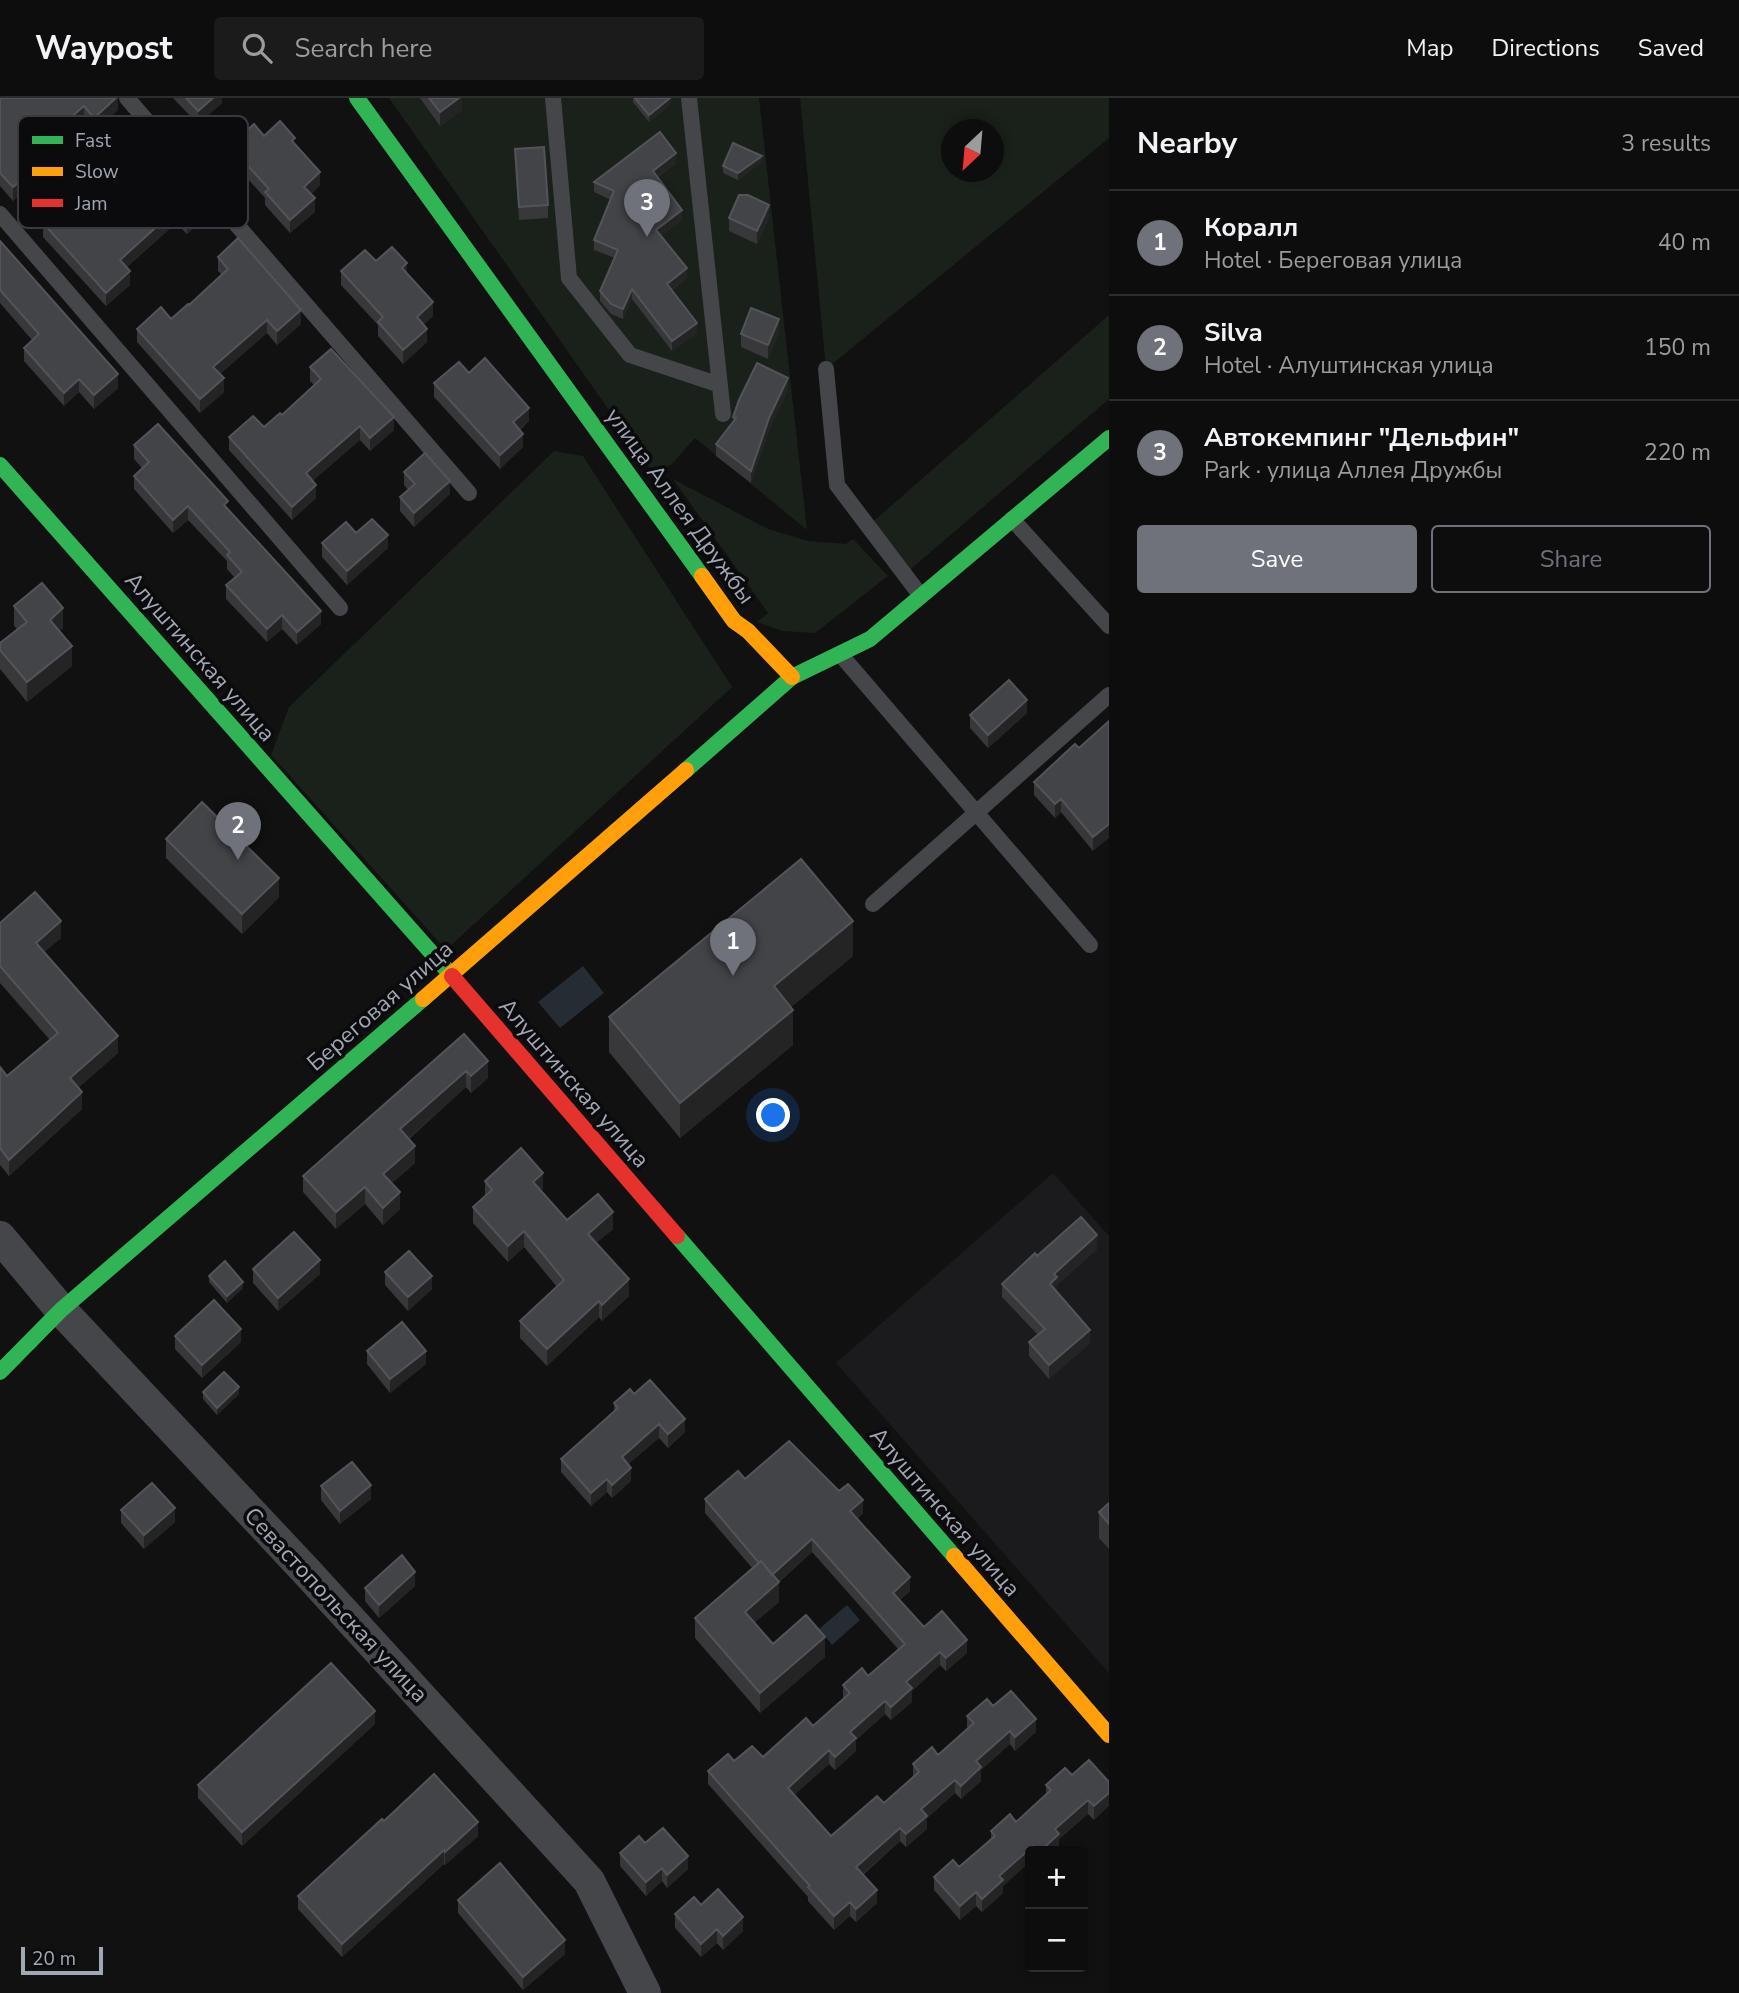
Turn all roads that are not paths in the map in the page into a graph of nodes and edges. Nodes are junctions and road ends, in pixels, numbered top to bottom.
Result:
1 (128, 98) edge
2 (357, 98) edge
3 (553, 98) edge
4 (689, 98) edge
5 (144, 116) edge
6 (0, 214) edge
7 (240, 228) edge
8 (826, 369) dead end
9 (720, 385) junction
10 (723, 414) dead end
11 (1109, 438) edge
12 (0, 465) edge
13 (469, 493) dead end
14 (1012, 519) junction
15 (921, 596) junction
16 (341, 608) dead end
17 (1109, 626) edge
18 (840, 654) junction
19 (792, 677) junction
20 (1109, 695) edge
21 (975, 813) junction
22 (873, 904) dead end
23 (1090, 945) dead end
24 (451, 975) junction
25 (0, 1237) edge
26 (61, 1310) junction
27 (0, 1372) edge
28 (1109, 1735) edge
29 (645, 1993) edge

1 - 5 lane
2 - 19 street, улица Аллея Дружбы
3 - 9 lane
4 - 9 lane
6 - 16 lane
7 - 13 lane
8 - 15 lane
9 - 10 lane
11 - 14 street
12 - 24 street, Алуштинская улица
14 - 15 street
14 - 17 lane
15 - 18 street
18 - 19 street
18 - 21 lane
19 - 24 street, Береговая улица
20 - 21 lane
21 - 22 lane
21 - 23 lane
24 - 26 street, Береговая улица
24 - 28 street, Алуштинская улица
25 - 26 street, Севастопольская улица
26 - 27 street, Береговая улица
26 - 29 street, Севастопольская улица

